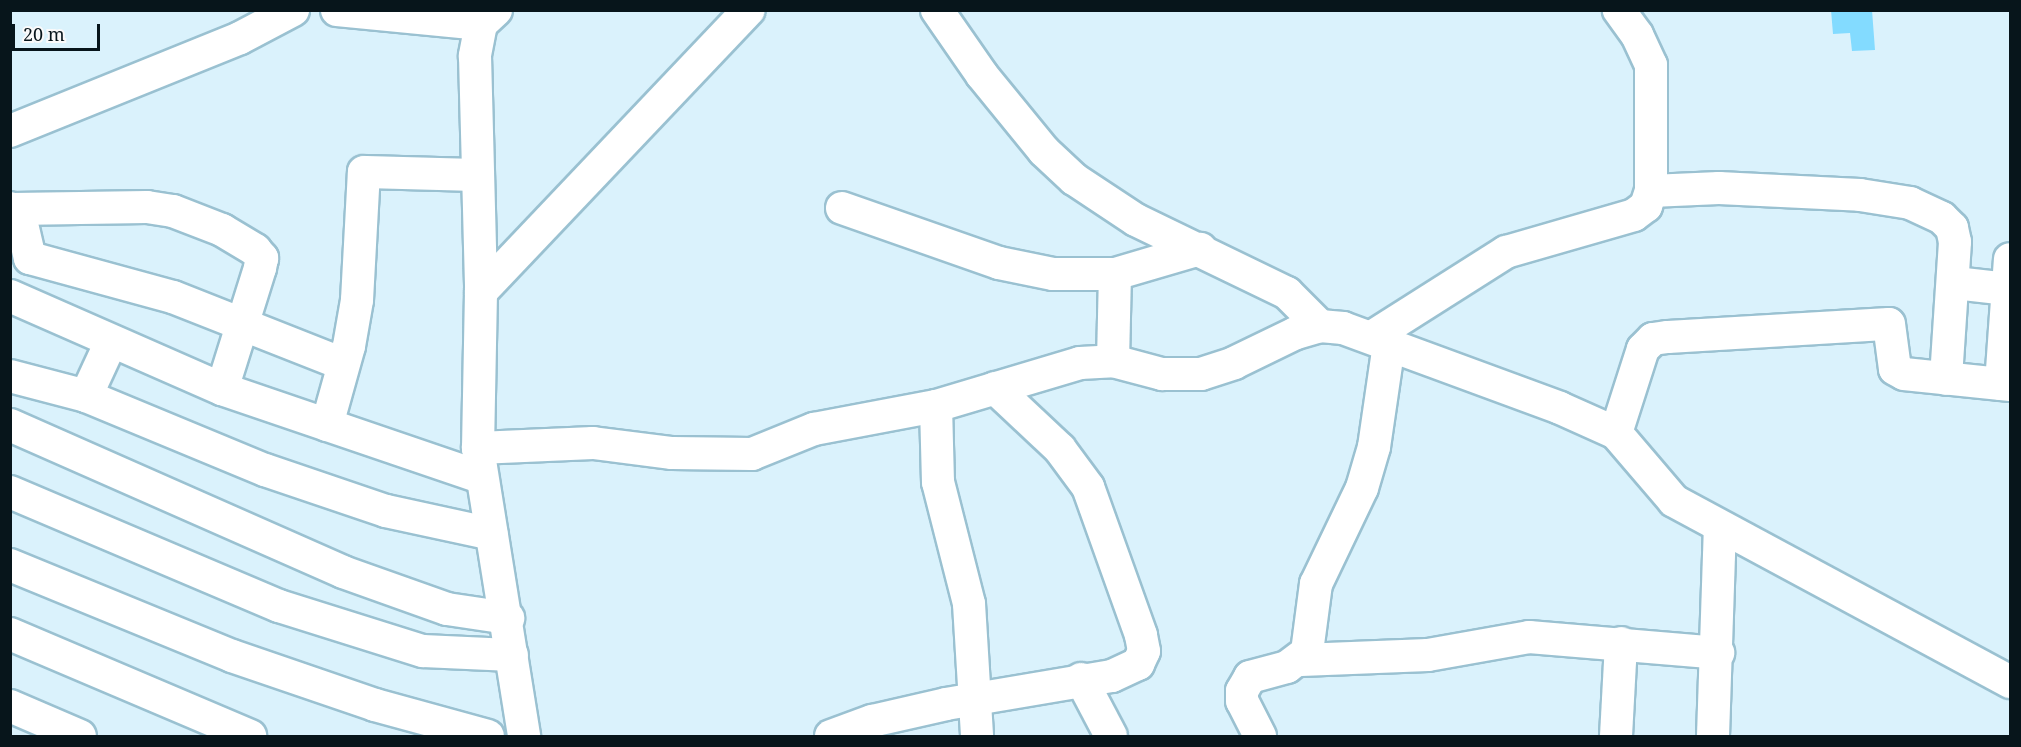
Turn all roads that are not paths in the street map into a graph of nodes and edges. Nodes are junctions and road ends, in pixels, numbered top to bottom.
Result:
1 (292, 10) edge
2 (337, 10) edge
3 (750, 10) edge
4 (937, 10) edge
5 (1619, 10) edge
6 (488, 17) edge
7 (10, 132) edge
8 (478, 175) junction
9 (1651, 191) junction
10 (13, 208) edge
11 (842, 208) dead end
12 (1200, 249) junction
13 (1115, 274) junction
14 (2009, 277) edge
15 (1955, 283) junction
16 (481, 292) junction
17 (10, 296) edge
18 (241, 322) junction
19 (1320, 326) junction
20 (1380, 341) junction
21 (111, 342) junction
22 (1113, 361) junction
23 (343, 364) junction
24 (10, 376) edge
25 (1946, 379) junction
26 (2006, 385) edge
27 (995, 388) junction
28 (222, 389) junction
29 (86, 396) junction
30 (936, 406) junction
31 (327, 424) junction
32 (10, 425) edge
33 (1616, 433) junction
34 (479, 462) junction
35 (10, 492) edge
36 (1720, 529) junction
37 (492, 534) junction
38 (10, 565) edge
39 (508, 618) junction
40 (10, 634) edge
41 (1621, 643) junction
42 (1718, 653) junction
43 (512, 655) junction
44 (1301, 660) junction
45 (1081, 679) junction
46 (2010, 682) edge
47 (975, 698) junction
48 (10, 706) edge
49 (80, 736) edge
50 (250, 736) edge
51 (488, 736) edge
52 (524, 736) edge
53 (831, 736) edge
54 (978, 736) edge
55 (1111, 736) edge
56 (1260, 736) edge
57 (1616, 736) edge
58 (1713, 736) edge

1 - 7 street
2 - 6 street
3 - 16 street
4 - 12 street
5 - 9 street
6 - 8 street
8 - 16 street
8 - 23 street
9 - 15 street
9 - 20 street
10 - 18 street
10 - 18 street
11 - 13 street
12 - 13 street
12 - 19 street
13 - 22 street
14 - 15 street
14 - 26 street
15 - 25 street
16 - 34 street
17 - 21 street
18 - 23 street
18 - 28 street
19 - 20 street
19 - 22 street
20 - 33 street
20 - 44 street
21 - 28 street
21 - 29 street
22 - 27 street
23 - 31 street
24 - 29 street
25 - 26 street
25 - 33 street
27 - 30 street
27 - 45 street
28 - 31 street
29 - 37 street
30 - 34 street
30 - 47 street
31 - 34 street
32 - 39 street
33 - 36 street
34 - 37 street
35 - 43 street
36 - 42 street
36 - 46 street
37 - 39 street
38 - 51 street
39 - 43 street
40 - 50 street
41 - 42 street
41 - 44 street
41 - 57 street
42 - 58 street
43 - 52 street
44 - 56 street
45 - 47 street
45 - 55 street
47 - 53 street
47 - 54 street
48 - 49 street

